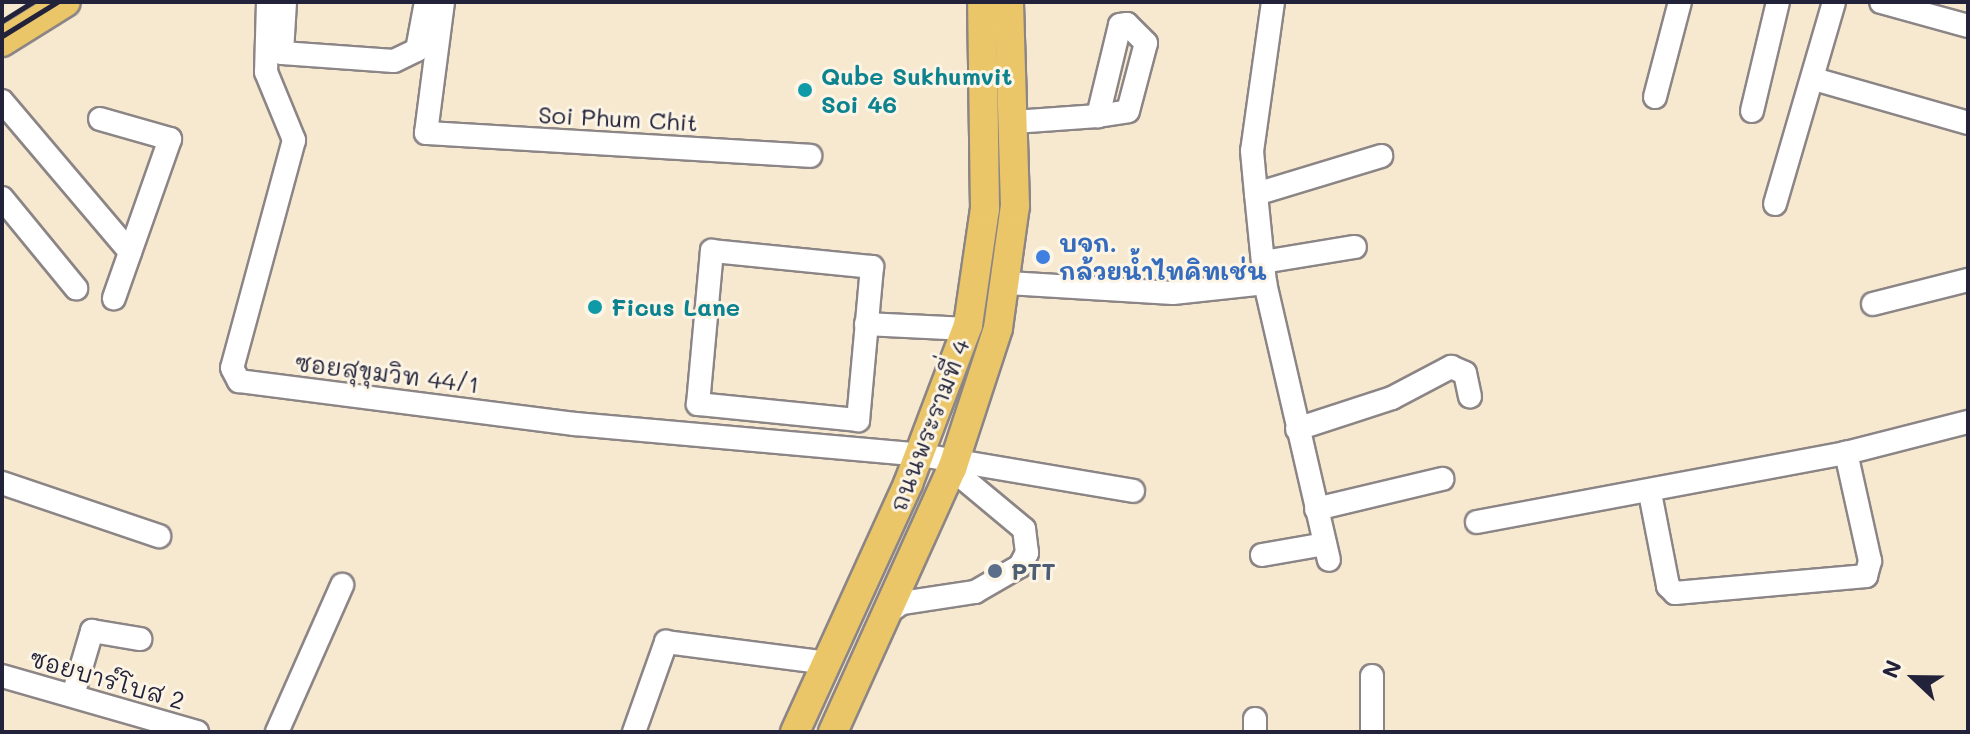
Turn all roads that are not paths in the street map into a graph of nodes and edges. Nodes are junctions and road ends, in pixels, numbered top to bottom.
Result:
1 (66, 2) edge
2 (268, 2) edge
3 (285, 2) edge
4 (426, 2) edge
5 (443, 2) edge
6 (982, 2) edge
7 (1009, 2) edge
8 (1273, 2) edge
9 (1680, 2) edge
10 (1778, 2) edge
11 (1834, 2) edge
12 (1881, 2) edge
13 (1968, 26) edge
14 (2, 42) edge
15 (1814, 79) junction
16 (1655, 97) dead end
17 (2, 101) edge
18 (1752, 111) dead end
19 (1098, 116) dead end
20 (100, 119) dead end
21 (1014, 122) junction
22 (1968, 123) edge
23 (810, 156) dead end
24 (1381, 156) dead end
25 (1256, 194) junction
26 (2, 198) edge
27 (1775, 204) dead end
28 (1355, 247) dead end
29 (130, 252) junction
30 (1264, 273) junction
31 (1968, 280) edge
32 (1008, 283) junction
33 (76, 288) dead end
34 (114, 298) dead end
35 (1873, 304) dead end
36 (866, 324) junction
37 (967, 329) junction
38 (1470, 396) dead end
39 (1968, 422) edge
40 (1297, 429) junction
41 (1846, 453) junction
42 (921, 455) junction
43 (954, 465) junction
44 (1442, 479) dead end
45 (2, 483) edge
46 (1133, 491) dead end
47 (1650, 493) junction
48 (1316, 509) junction
49 (1477, 522) dead end
50 (159, 536) dead end
51 (1262, 555) dead end
52 (342, 585) dead end
53 (889, 612) junction
54 (140, 639) dead end
55 (827, 663) junction
56 (2, 676) edge
57 (1372, 676) dead end
58 (73, 695) junction
59 (197, 732) edge
60 (277, 732) edge
61 (634, 732) edge
62 (795, 732) edge
63 (833, 732) edge
64 (1372, 732) edge

1 - 14 main road
2 - 42 street, ซอยสุขุมวิท 44/1
3 - 4 street
5 - 23 street, Soi Phum Chit
6 - 37 main road, ถนนพระรามที่ 4
7 - 21 main road, ถนนพระรามที่ 4
8 - 25 street
9 - 16 street
10 - 18 street
11 - 15 street
12 - 13 street
15 - 22 street
15 - 27 street
17 - 29 street
19 - 21 street
20 - 29 street
21 - 32 main road, ถนนพระรามที่ 4
24 - 25 street
25 - 30 street
26 - 33 street
28 - 30 street
29 - 34 street
30 - 32 street
30 - 40 street
31 - 35 street
32 - 43 main road, ถนนพระรามที่ 4
36 - 36 street
36 - 37 street
37 - 42 main road, ถนนพระรามที่ 4
38 - 40 street
39 - 41 street
40 - 48 street
41 - 47 street
41 - 47 street
42 - 43 street
42 - 55 main road, ถนนพระรามที่ 4
43 - 46 street
43 - 53 main road, ถนนพระรามที่ 4
43 - 53 street
44 - 48 street
45 - 50 street
47 - 49 street
48 - 51 street
52 - 60 street
53 - 63 main road, ถนนพระรามที่ 4
54 - 58 street
55 - 61 street
55 - 62 main road, ถนนพระรามที่ 4
56 - 58 street, ซอยบาร์โบส 2
57 - 64 street
58 - 59 street, ซอยบาร์โบส 2

